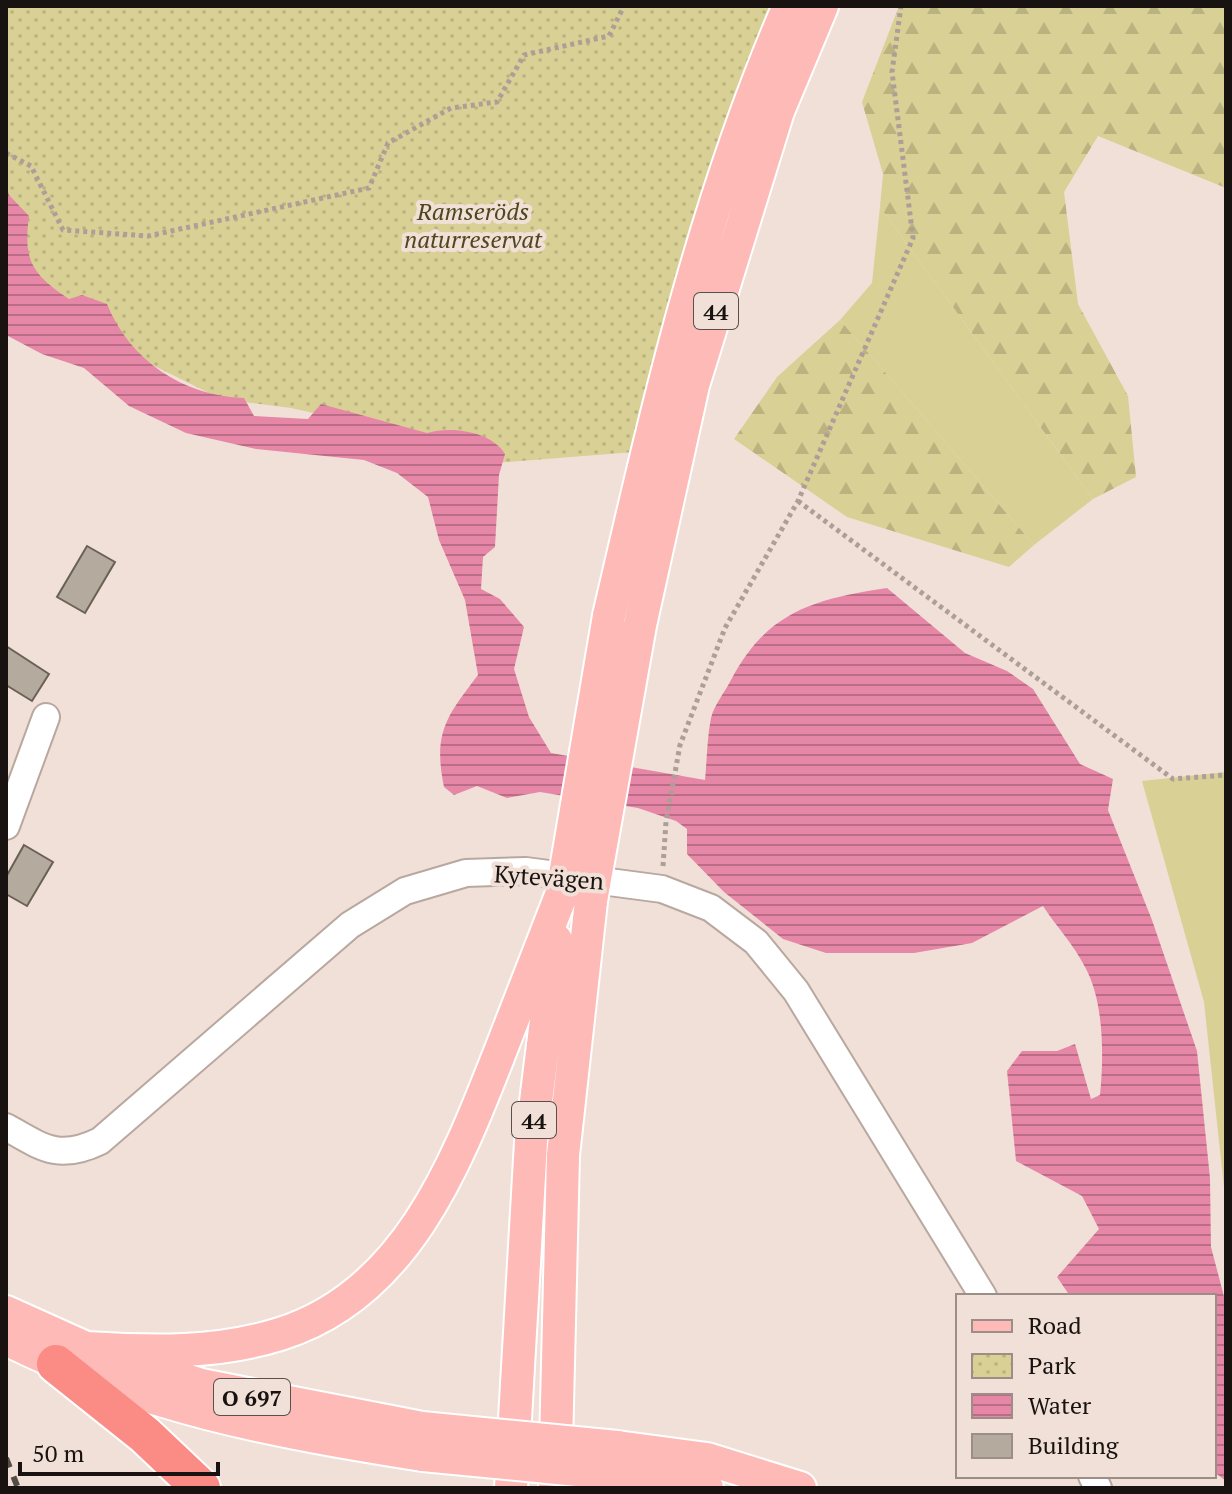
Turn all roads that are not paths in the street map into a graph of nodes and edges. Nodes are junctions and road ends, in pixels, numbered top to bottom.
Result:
1 (789, 6) edge
2 (822, 6) edge
3 (46, 717) dead end
4 (6, 826) edge
5 (576, 897) junction
6 (6, 1127) edge
7 (982, 1294) edge
8 (6, 1312) edge
9 (6, 1339) edge
10 (71, 1356) junction
11 (618, 1460) junction
12 (201, 1488) edge
13 (511, 1488) edge
14 (555, 1488) edge
15 (707, 1488) edge
16 (800, 1488) edge

1 - 5 main road, 44, bridge
2 - 5 main road, 44, bridge
3 - 4 street
5 - 10 main road
5 - 13 main road, 44
5 - 14 main road, 44
6 - 7 street, Kytevägen
8 - 10 main road, O 697
9 - 10 main road, O 697
10 - 11 main road, O 697, bridge
10 - 12 highway, O 697
11 - 15 main road
11 - 16 main road, O 697

